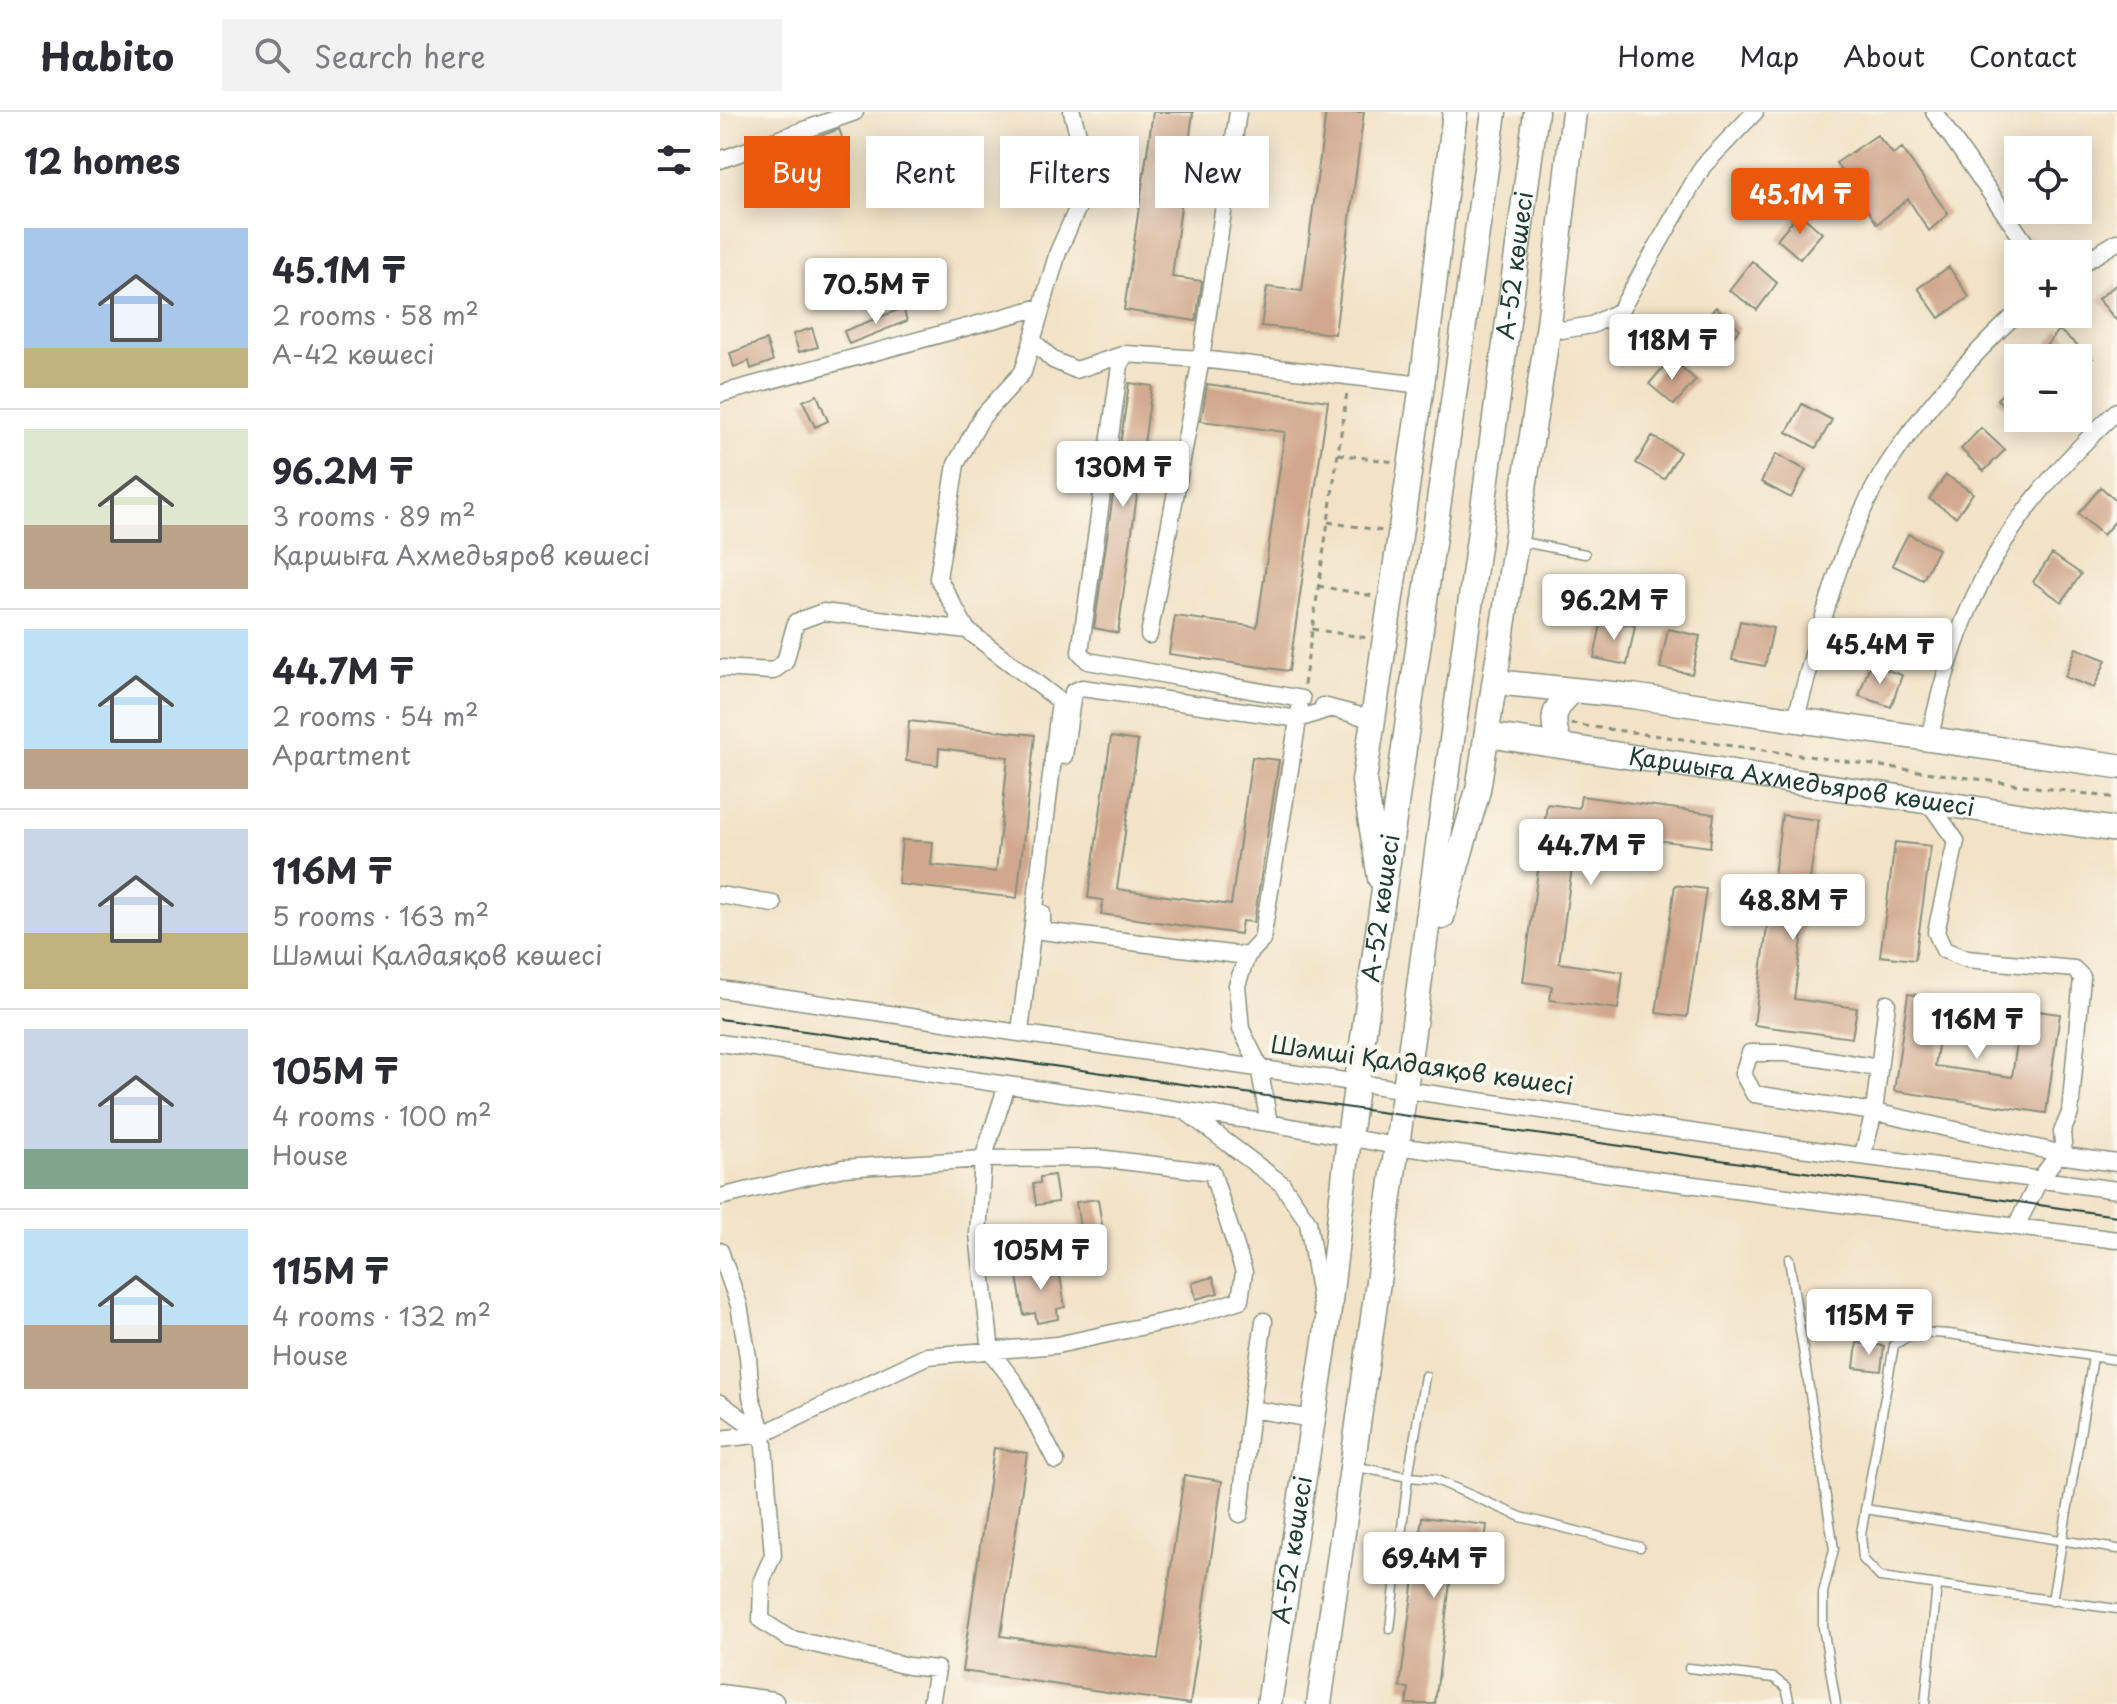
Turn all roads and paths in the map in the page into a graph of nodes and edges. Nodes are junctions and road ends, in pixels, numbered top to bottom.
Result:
1 (855, 112) edge
2 (1072, 112) edge
3 (1238, 112) edge
4 (1455, 112) edge
5 (1494, 112) edge
6 (1536, 112) edge
7 (1574, 112) edge
8 (1755, 112) edge
9 (1934, 112) edge
10 (720, 160) edge
11 (2023, 240) edge
12 (2117, 242) edge
13 (2092, 257) edge
14 (1041, 307) junction
15 (1549, 324) junction
16 (2004, 326) edge
17 (1034, 342) junction
18 (1125, 354) junction
19 (1201, 359) junction
20 (1349, 376) junction
21 (1422, 385) junction
22 (720, 394) edge
23 (2117, 411) edge
24 (1338, 454) junction
25 (1411, 464) junction
26 (1328, 522) junction
27 (1401, 533) junction
28 (1516, 541) junction
29 (1585, 554) dead end
30 (1318, 586) junction
31 (1391, 599) junction
32 (1312, 629) junction
33 (967, 630) junction
34 (1149, 635) dead end
35 (1384, 641) junction
36 (720, 668) edge
37 (1495, 682) junction
38 (1571, 692) junction
39 (1302, 699) junction
40 (1331, 708) junction
41 (1299, 719) junction
42 (1372, 719) junction
43 (1795, 721) junction
44 (1555, 732) junction
45 (1487, 735) junction
46 (1929, 742) junction
47 (2117, 766) edge
48 (2117, 798) edge
49 (1930, 804) junction
50 (2117, 830) edge
51 (720, 895) edge
52 (1384, 899) junction
53 (773, 904) dead end
54 (1247, 956) junction
55 (720, 989) edge
56 (1887, 1003) dead end
57 (1414, 1024) junction
58 (1020, 1032) junction
59 (720, 1043) edge
60 (1259, 1066) junction
61 (1879, 1068) junction
62 (1360, 1082) junction
63 (1007, 1085) junction
64 (1404, 1090) junction
65 (1184, 1110) junction
66 (1874, 1112) junction
67 (1269, 1123) junction
68 (1349, 1137) junction
69 (1396, 1146) junction
70 (1863, 1154) junction
71 (2064, 1154) junction
72 (983, 1159) junction
73 (2117, 1163) edge
74 (2040, 1179) junction
75 (2117, 1190) edge
76 (720, 1197) edge
77 (2016, 1226) junction
78 (2117, 1240) edge
79 (720, 1251) edge
80 (1789, 1259) dead end
81 (1264, 1321) dead end
82 (1326, 1335) junction
83 (991, 1352) junction
84 (2093, 1357) junction
85 (2117, 1360) edge
86 (1425, 1376) dead end
87 (720, 1403) edge
88 (1251, 1409) junction
89 (1313, 1419) junction
90 (763, 1434) junction
91 (720, 1439) edge
92 (1056, 1461) dead end
93 (1353, 1466) junction
94 (1408, 1477) junction
95 (1865, 1509) junction
96 (1240, 1514) dead end
97 (2063, 1541) junction
98 (1640, 1547) dead end
99 (2117, 1549) edge
100 (1937, 1585) junction
101 (2052, 1601) junction
102 (2117, 1609) edge
103 (1390, 1629) dead end
104 (1689, 1668) dead end
105 (720, 1697) edge
106 (772, 1704) edge
107 (931, 1704) edge
108 (1269, 1704) edge
109 (1319, 1704) edge
110 (1790, 1704) edge
111 (1836, 1704) edge
112 (1925, 1704) edge

1 - 10 street
2 - 14 street
3 - 19 street
4 - 21 main road
5 - 52 main road, А-52 көшесі
6 - 57 main road, А-52 көшесі
7 - 15 main road
8 - 15 street
9 - 11 street
12 - 13 street
14 - 17 street
14 - 22 street
15 - 28 main road
16 - 43 street
17 - 18 street
17 - 33 street
18 - 19 street
18 - 39 street
19 - 20 street
19 - 34 street
20 - 21 street
20 - 24 path
21 - 25 main road
23 - 46 street
24 - 25 path
24 - 26 path
25 - 27 main road
26 - 27 path
26 - 30 path
27 - 31 main road
28 - 29 lane
28 - 37 main road
30 - 31 path
30 - 32 path
31 - 35 main road
32 - 35 path
32 - 39 path
33 - 36 street
33 - 58 street
35 - 42 main road
37 - 38 main road
37 - 45 main road
38 - 43 main road
38 - 44 main road
39 - 40 street
39 - 41 street
40 - 41 street
40 - 42 street
41 - 54 street
41 - 54 street
42 - 52 main road
43 - 46 main road
44 - 45 main road, Қаршыға Ахмедьяров көшесі
44 - 48 path
44 - 49 main road, Қаршыға Ахмедьяров көшесі
45 - 57 main road
46 - 47 main road
49 - 50 main road, Қаршыға Ахмедьяров көшесі
49 - 71 street
51 - 53 street
52 - 62 main road, А-52 көшесі
54 - 60 street
55 - 58 street, Шәмші Қалдаяқов көшесі
56 - 61 street
57 - 64 main road, А-52 көшесі
58 - 60 street, Шәмші Қалдаяқов көшесі
59 - 63 street
60 - 62 street, Шәмші Қалдаяқов көшесі
60 - 67 street
61 - 66 street
61 - 66 street
62 - 64 street, Шәмші Қалдаяқов көшесі
62 - 68 main road, А-52 көшесі
63 - 65 street
63 - 72 street
64 - 69 main road, А-52 көшесі
64 - 70 street, Шәмші Қалдаяқов көшесі
65 - 67 street
65 - 82 street
66 - 70 street
66 - 71 street
67 - 68 street
68 - 69 street
68 - 82 main road, А-52 көшесі
69 - 77 street
69 - 93 main road, А-52 көшесі
70 - 74 street, Шәмші Қалдаяқов көшесі
71 - 73 street
71 - 74 street
72 - 76 street
72 - 83 street
72 - 83 street
74 - 75 street, Шәмші Қалдаяқов көшесі
74 - 77 street
77 - 78 street
79 - 90 street
80 - 111 lane
81 - 88 street
82 - 89 main road, А-52 көшесі
83 - 90 street
83 - 92 street
84 - 85 lane
84 - 95 lane
84 - 97 lane
86 - 94 lane
87 - 90 street
88 - 89 street
88 - 96 street
89 - 108 main road, А-52 көшесі
90 - 91 street
90 - 107 street
93 - 94 lane
93 - 109 main road, А-52 көшесі
94 - 98 lane
94 - 103 lane
95 - 97 lane
95 - 100 lane
97 - 99 lane
97 - 101 lane
100 - 101 lane
100 - 112 lane
101 - 102 lane
104 - 110 lane
105 - 106 main road

